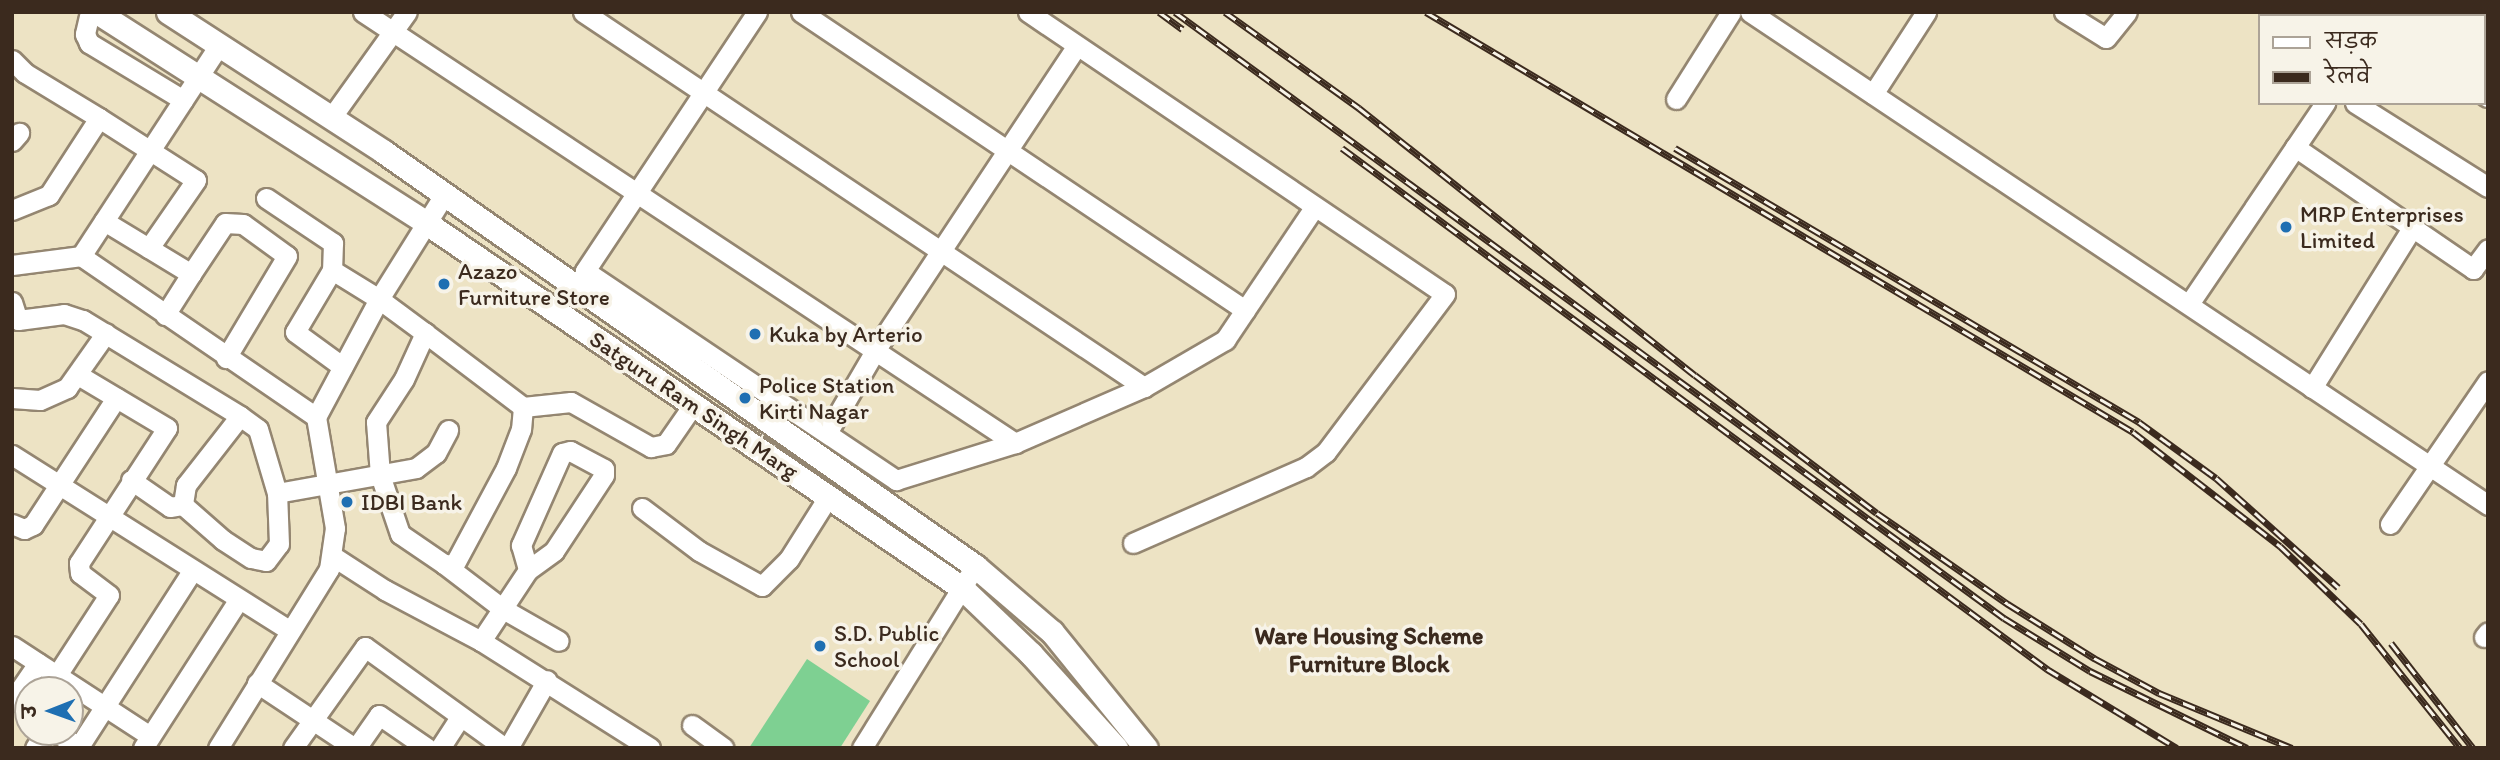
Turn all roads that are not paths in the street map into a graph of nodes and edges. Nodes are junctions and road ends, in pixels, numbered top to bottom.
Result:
1 (90, 12) edge
2 (97, 12) edge
3 (168, 12) edge
4 (363, 12) edge
5 (407, 12) edge
6 (583, 12) edge
7 (757, 12) edge
8 (801, 12) edge
9 (1028, 12) edge
10 (1731, 12) edge
11 (1750, 12) edge
12 (1926, 12) edge
13 (2064, 12) edge
14 (2127, 12) edge
15 (393, 32) junction
16 (219, 45) junction
17 (1076, 47) junction
18 (12, 60) edge
19 (198, 78) junction
20 (703, 92) junction
21 (1873, 94) junction
22 (1676, 99) dead end
23 (183, 100) junction
24 (2324, 105) edge
25 (2358, 105) edge
26 (99, 118) junction
27 (331, 118) junction
28 (2295, 147) junction
29 (150, 152) junction
30 (1010, 152) junction
31 (2488, 187) edge
32 (639, 192) junction
33 (444, 195) junction
34 (266, 198) dead end
35 (1313, 209) junction
36 (12, 210) edge
37 (104, 221) junction
38 (425, 222) junction
39 (2412, 228) junction
40 (149, 248) junction
41 (2488, 249) edge
42 (943, 252) junction
43 (81, 256) junction
44 (12, 265) edge
45 (332, 270) junction
46 (191, 274) junction
47 (2481, 274) edge
48 (580, 278) junction
49 (379, 299) junction
50 (2189, 304) junction
51 (1245, 310) junction
52 (14, 314) edge
53 (165, 315) junction
54 (425, 333) junction
55 (106, 334) junction
56 (876, 349) junction
57 (226, 358) junction
58 (343, 367) junction
59 (78, 375) junction
60 (2488, 381) edge
61 (1144, 387) junction
62 (2312, 388) junction
63 (12, 398) edge
64 (116, 398) junction
65 (693, 405) junction
66 (523, 407) junction
67 (240, 416) junction
68 (316, 417) junction
69 (448, 430) dead end
70 (827, 433) junction
71 (1015, 443) junction
72 (12, 455) edge
73 (2431, 467) junction
74 (380, 475) junction
75 (131, 481) junction
76 (60, 486) junction
77 (328, 487) junction
78 (277, 493) junction
79 (828, 497) junction
80 (183, 505) junction
81 (2488, 505) edge
82 (642, 508) dead end
83 (107, 516) junction
84 (12, 523) edge
85 (2390, 524) dead end
86 (1133, 543) dead end
87 (334, 557) junction
88 (444, 564) junction
89 (975, 566) junction
90 (528, 570) junction
91 (192, 571) junction
92 (962, 588) junction
93 (239, 599) junction
94 (503, 610) junction
95 (290, 631) junction
96 (481, 640) junction
97 (559, 641) dead end
98 (12, 646) edge
99 (38, 663) junction
100 (57, 675) junction
101 (547, 680) junction
102 (257, 683) junction
103 (12, 701) edge
104 (105, 706) junction
105 (460, 717) junction
106 (313, 720) junction
107 (692, 725) dead end
108 (146, 742) edge
109 (79, 747) edge
110 (218, 748) edge
111 (293, 748) edge
112 (356, 748) edge
113 (427, 748) edge
114 (440, 748) edge
115 (507, 748) edge
116 (650, 748) edge
117 (724, 748) edge
118 (862, 748) edge
119 (1116, 748) edge
120 (1146, 748) edge

1 - 23 street
2 - 19 main road, Satguru Ram Singh Marg
3 - 16 main road, Satguru Ram Singh Marg
4 - 15 street
5 - 15 street
6 - 20 street
7 - 20 street
8 - 30 street
9 - 17 street
10 - 22 street
11 - 21 street
12 - 21 street
13 - 14 street
15 - 27 street
15 - 32 street
16 - 19 street
16 - 27 main road, Satguru Ram Singh Marg
17 - 30 street
17 - 35 street
18 - 26 street
19 - 23 street
19 - 38 main road, Satguru Ram Singh Marg
20 - 32 street
20 - 42 street
21 - 50 street
23 - 29 street
24 - 28 street
25 - 31 street
26 - 29 street
26 - 36 street
27 - 33 main road, Satguru Ram Singh Marg
28 - 39 street
28 - 50 street
29 - 37 street
29 - 40 street
30 - 42 street
30 - 51 street
32 - 48 street
32 - 56 street
33 - 38 street
33 - 48 main road, Satguru Ram Singh Marg
34 - 45 street
35 - 51 street
35 - 86 street
37 - 40 street
37 - 43 street
38 - 49 street
38 - 65 main road, Satguru Ram Singh Marg
39 - 47 street
39 - 62 street
40 - 46 street
41 - 47 street
42 - 56 street
42 - 61 street
43 - 44 street
43 - 53 street
45 - 49 street
45 - 58 street
46 - 53 street
46 - 57 street
48 - 70 street
48 - 89 main road, Satguru Ram Singh Marg
49 - 54 street
49 - 58 street
50 - 62 street
51 - 61 street
52 - 55 street
53 - 57 street
54 - 66 street
54 - 74 street
55 - 59 street
55 - 67 street
56 - 70 street
56 - 71 street
57 - 68 street
58 - 68 street
59 - 63 street
59 - 64 street
60 - 73 street
61 - 71 street
62 - 73 street
64 - 75 street
64 - 76 street
65 - 66 street
65 - 79 main road, Satguru Ram Singh Marg
66 - 88 street
67 - 78 street
67 - 80 street
68 - 77 street
69 - 74 street
70 - 71 street
72 - 76 street
73 - 81 street
73 - 85 street
74 - 77 street
74 - 88 street
75 - 80 street
75 - 83 street
76 - 83 street
76 - 84 street
77 - 78 street
77 - 87 street
78 - 80 street
79 - 82 street
79 - 92 main road, Satguru Ram Singh Marg
83 - 91 street
83 - 100 street
87 - 95 street
87 - 96 street
88 - 94 street
89 - 92 street
89 - 120 main road, Satguru Ram Singh Marg
90 - 90 street
90 - 94 street
91 - 93 street
91 - 104 street
92 - 118 street
92 - 119 main road, Satguru Ram Singh Marg
93 - 95 street
93 - 108 street
94 - 96 street
94 - 97 street
95 - 102 street
96 - 101 street
98 - 99 street
99 - 100 street
99 - 103 street
100 - 104 street
101 - 115 street
101 - 116 street
102 - 106 street
102 - 110 street
104 - 108 street
104 - 109 street
105 - 106 street
105 - 114 street
105 - 115 street
106 - 111 street
106 - 112 street
107 - 117 street
112 - 113 street

